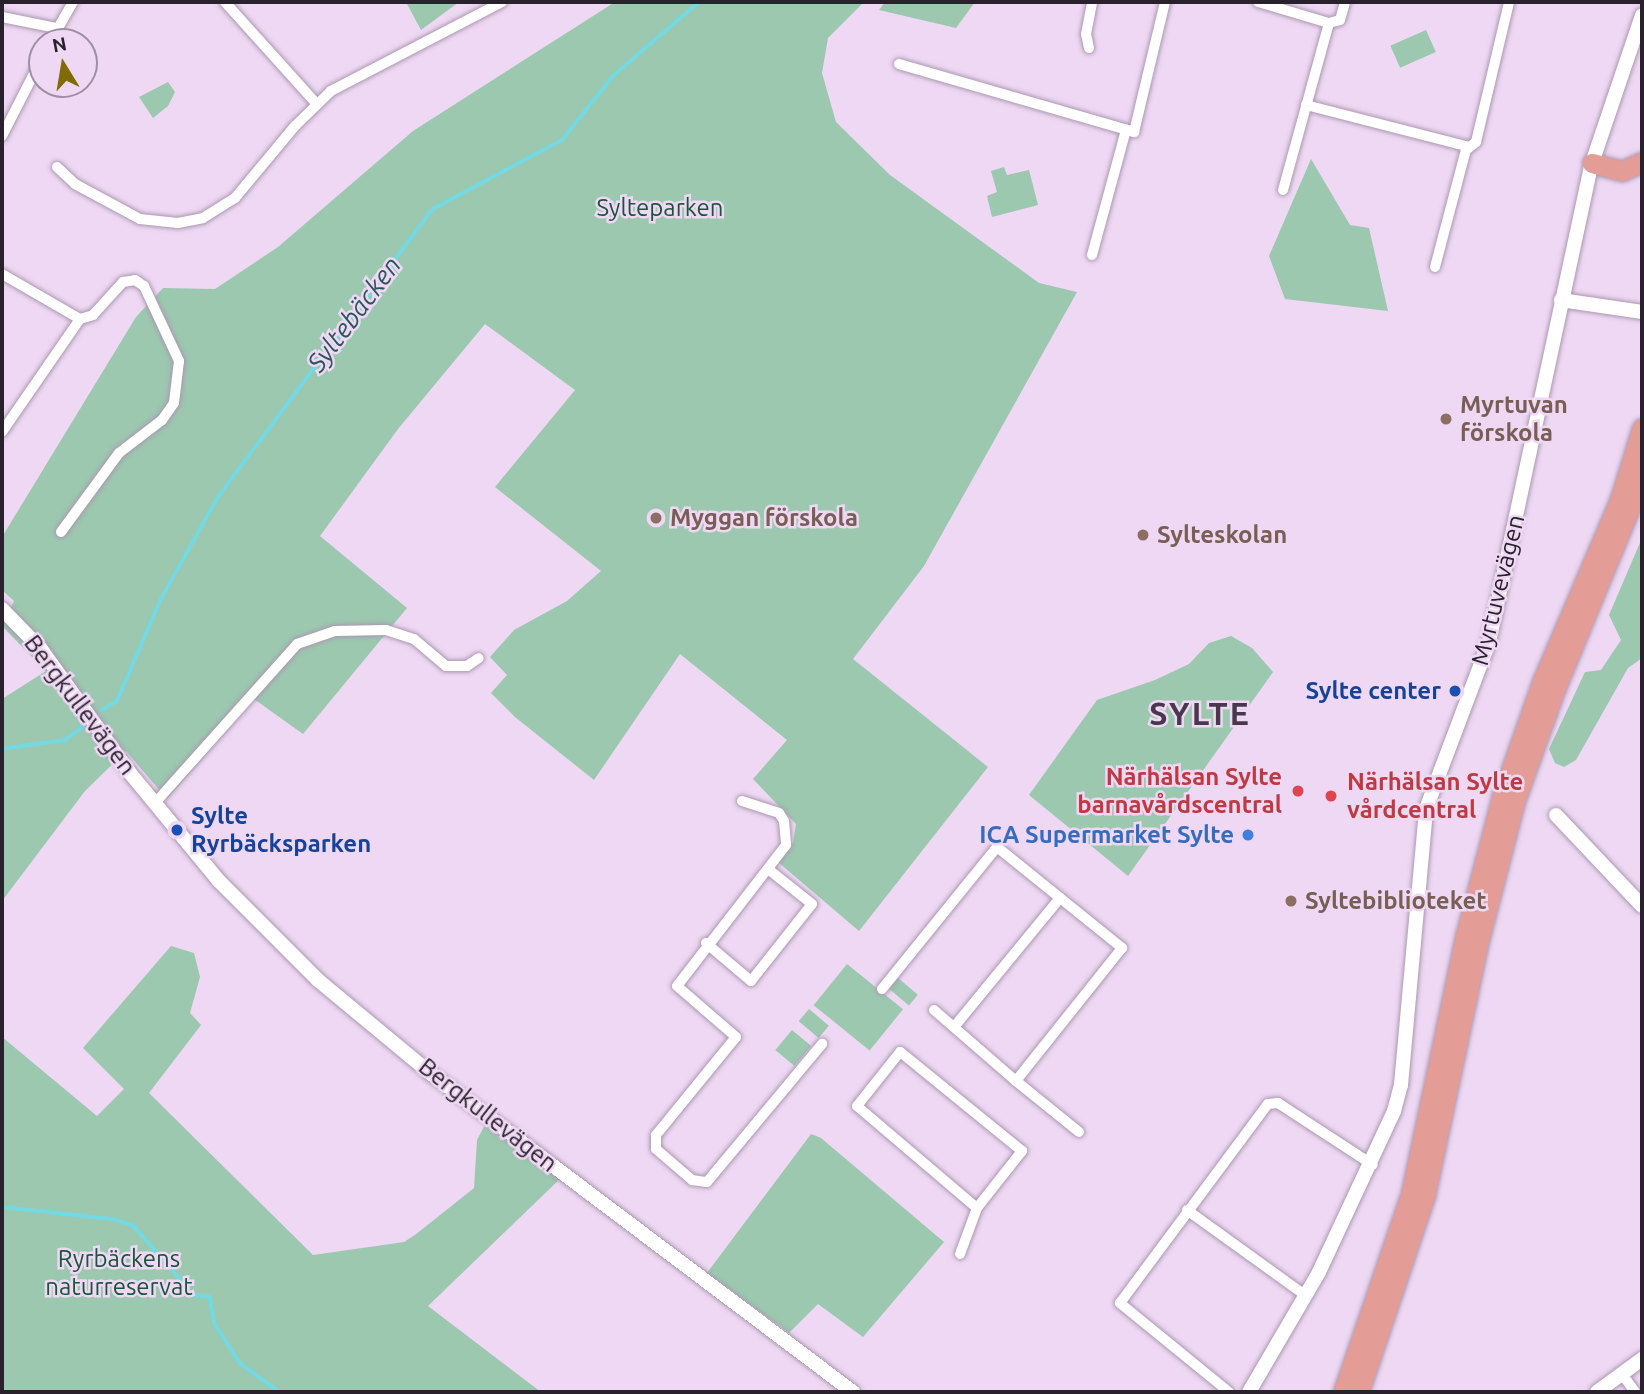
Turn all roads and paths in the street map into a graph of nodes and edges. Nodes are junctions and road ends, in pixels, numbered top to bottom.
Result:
1 (74, 2) edge
2 (225, 2) edge
3 (502, 2) edge
4 (1092, 2) edge
5 (1165, 2) edge
6 (1258, 2) edge
7 (1345, 2) edge
8 (1509, 2) edge
9 (1642, 15) edge
10 (2, 17) edge
11 (1329, 23) junction
12 (56, 28) joint
13 (1089, 48) dead end
14 (899, 64) dead end
15 (28, 85) edge
16 (316, 103) junction
17 (1306, 105) junction
18 (1126, 130) junction
19 (2, 136) edge
20 (1469, 147) junction
21 (1642, 162) edge
22 (1592, 163) junction
23 (57, 167) dead end
24 (1283, 190) dead end
25 (1093, 255) dead end
26 (1435, 267) dead end
27 (2, 274) edge
28 (1561, 300) junction
29 (1642, 312) edge
30 (80, 319) junction
31 (1642, 428) edge
32 (2, 432) edge
33 (1642, 478) edge
34 (61, 532) dead end
35 (2, 609) edge
36 (479, 658) dead end
37 (743, 801) dead end
38 (155, 803) junction
39 (1556, 815) dead end
40 (768, 869) junction
41 (1059, 898) junction
42 (1642, 906) edge
43 (706, 943) junction
44 (882, 989) dead end
45 (934, 1010) dead end
46 (954, 1027) junction
47 (822, 1044) dead end
48 (1016, 1081) junction
49 (1079, 1132) dead end
50 (1373, 1165) junction
51 (977, 1208) junction
52 (1187, 1210) junction
53 (960, 1254) dead end
54 (1305, 1296) junction
55 (1642, 1359) edge
56 (1622, 1374) junction
57 (853, 1392) edge
58 (1229, 1392) edge
59 (1249, 1392) edge
60 (1343, 1392) edge
61 (1359, 1392) edge
62 (1597, 1392) edge
63 (1635, 1392) edge

1 - 12 street
2 - 16 street
3 - 16 street
4 - 13 street
5 - 18 street
6 - 11 street
7 - 11 street
8 - 20 street
9 - 22 street, Myrtuvevägen
10 - 12 street
11 - 17 street
14 - 18 street
15 - 19 street
16 - 23 street
17 - 20 street
17 - 24 street
18 - 25 street
20 - 26 street
21 - 22 highway
22 - 28 street, Myrtuvevägen
27 - 30 street
28 - 29 street
28 - 50 street, Myrtuvevägen
30 - 32 street
30 - 34 street
31 - 60 highway
33 - 61 highway
35 - 38 street, Bergkullevägen
36 - 38 street
37 - 40 street
38 - 57 street, Bergkullevägen
39 - 42 street
40 - 43 street
40 - 43 street
41 - 44 street
41 - 46 street
41 - 48 street
43 - 47 street
45 - 46 street
46 - 48 street
48 - 49 street
50 - 52 street
50 - 54 street, Myrtuvevägen
51 - 51 street
51 - 53 street
52 - 54 street
52 - 58 street
54 - 59 street, Myrtuvevägen
55 - 56 street
56 - 62 street
56 - 63 street

